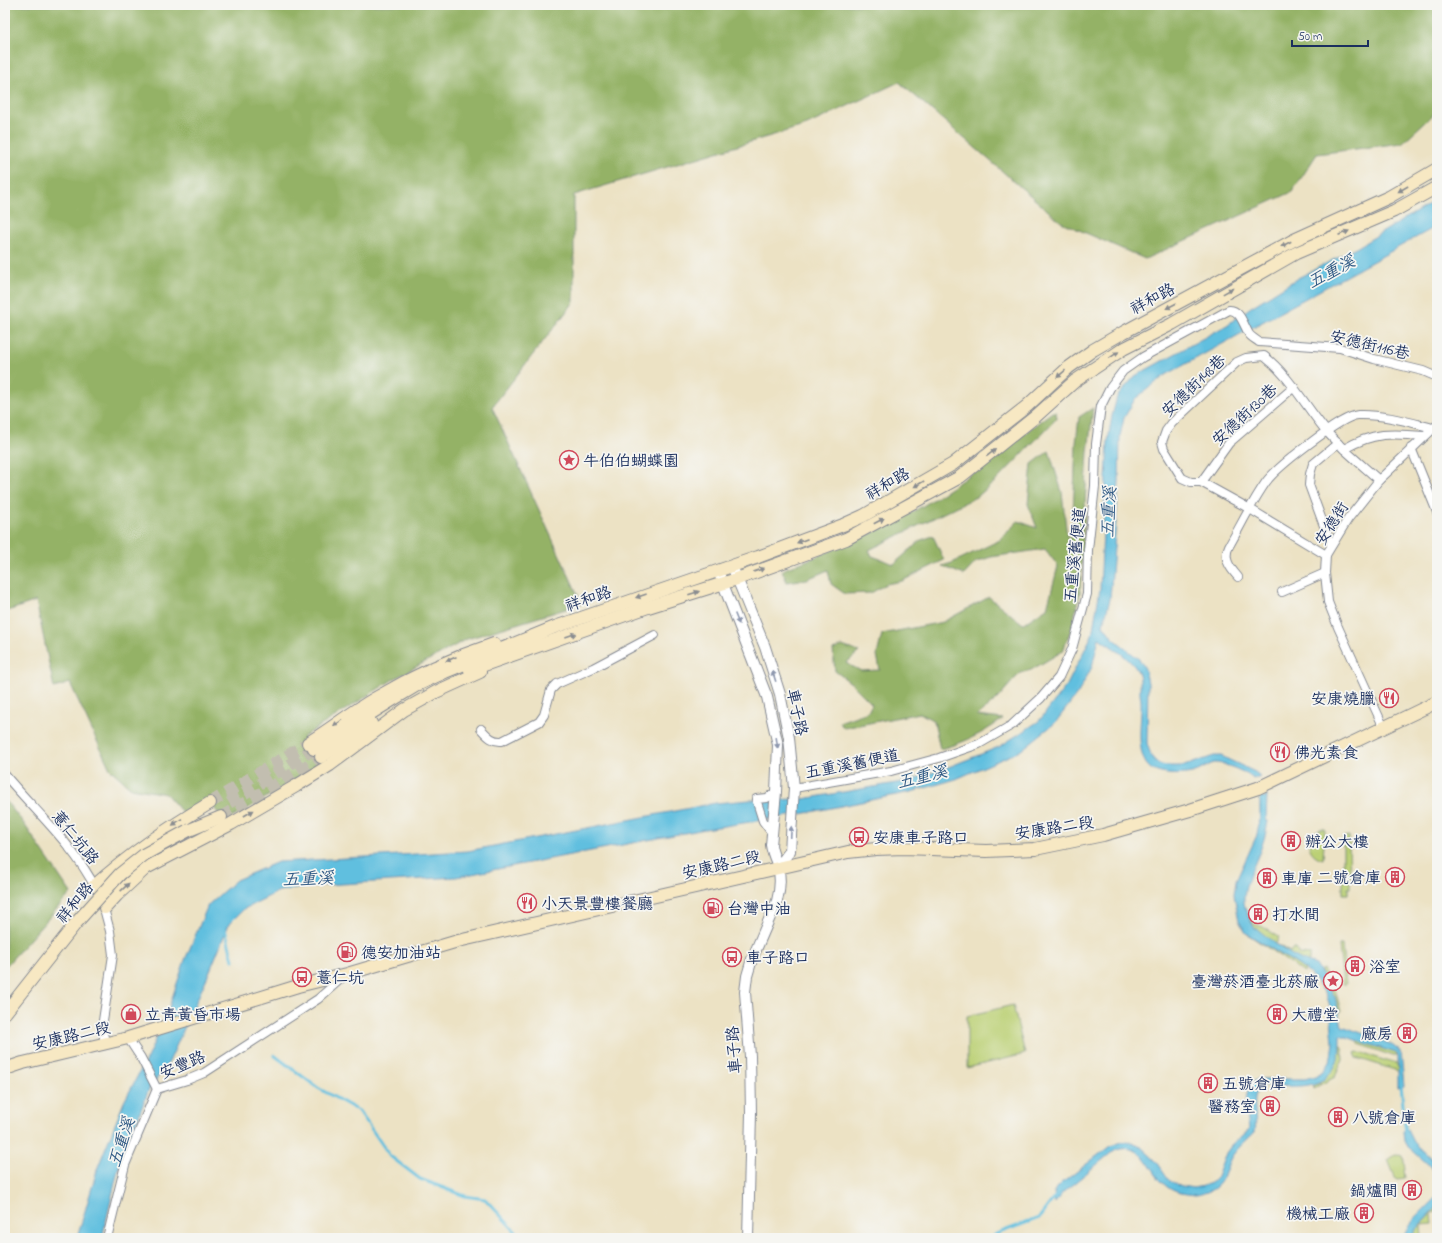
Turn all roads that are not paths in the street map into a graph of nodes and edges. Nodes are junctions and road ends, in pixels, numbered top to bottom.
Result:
1 (1437, 170) edge
2 (1437, 187) edge
3 (1250, 335) joint
4 (1437, 377) edge
5 (1294, 387) junction
6 (1435, 427) edge
7 (1327, 432) junction
8 (1424, 436) junction
9 (1341, 446) junction
10 (1411, 448) junction
11 (1379, 480) junction
12 (1201, 482) junction
13 (1250, 509) junction
14 (1437, 512) edge
15 (1332, 545) junction
16 (1326, 555) junction
17 (732, 566) junction
18 (718, 571) junction
19 (1325, 573) junction
20 (1238, 577) dead end
21 (737, 579) junction
22 (723, 583) junction
23 (1282, 592) dead end
24 (655, 635) dead end
25 (534, 647) junction
26 (1437, 702) edge
27 (1384, 728) junction
28 (481, 729) dead end
29 (5, 775) edge
30 (794, 788) junction
31 (776, 792) junction
32 (772, 833) junction
33 (778, 867) junction
34 (94, 886) junction
35 (105, 908) junction
36 (347, 974) junction
37 (5, 1013) edge
38 (128, 1038) junction
39 (105, 1044) junction
40 (5, 1068) edge
41 (157, 1090) junction
42 (107, 1238) edge
43 (748, 1238) edge

1 -> 17 main road, 祥和路
21 -> 2 main road, 祥和路
3 - 4 street, 安德街116巷
3 - 30 street, 五重溪舊便道
5 - 7 street, 安德街148巷
5 - 12 street, 安德街130巷
5 - 12 street, 安德街148巷
6 - 7 street
6 - 8 street, 安德街
7 - 9 street, 安德街148巷
7 - 13 street
8 - 9 street
8 - 10 street, 安德街
9 - 11 street, 安德街148巷
9 - 15 street
10 - 11 street, 安德街
10 - 14 street
11 - 15 street, 安德街
12 - 13 street, 安德街148巷
13 - 16 street, 安德街148巷
13 - 20 street
15 - 16 street, 安德街
16 - 19 street, 安德街
17 - 18 main road, 祥和路
17 - 21 street, 車子路
18 - 22 street, 車子路
18 -> 25 main road, 祥和路
19 - 23 street
19 - 27 street, 安德街
21 - 22 main road, 祥和路
30 -> 21 street, 車子路
25 -> 22 main road, 祥和路
22 -> 31 street, 車子路
24 - 28 street
35 -> 25 main road
26 - 27 main road, 安康路二段
27 - 33 main road, 安康路二段
29 - 34 street, 薏仁坑路
33 -> 30 street, 車子路
31 - 32 street, 車子路
31 - 32 street
32 - 33 street, 車子路
33 - 36 main road, 安康路二段
33 - 43 street, 車子路
34 - 35 street, 薏仁坑路
37 -> 34 main road, 祥和路, bridge
35 - 39 street, 薏仁坑路
36 - 38 main road, 安康路二段
36 - 41 street, 安豐路
38 - 39 main road, 安康路二段
38 - 41 street
39 - 40 main road, 安康路二段
41 - 42 street, 安豐路

